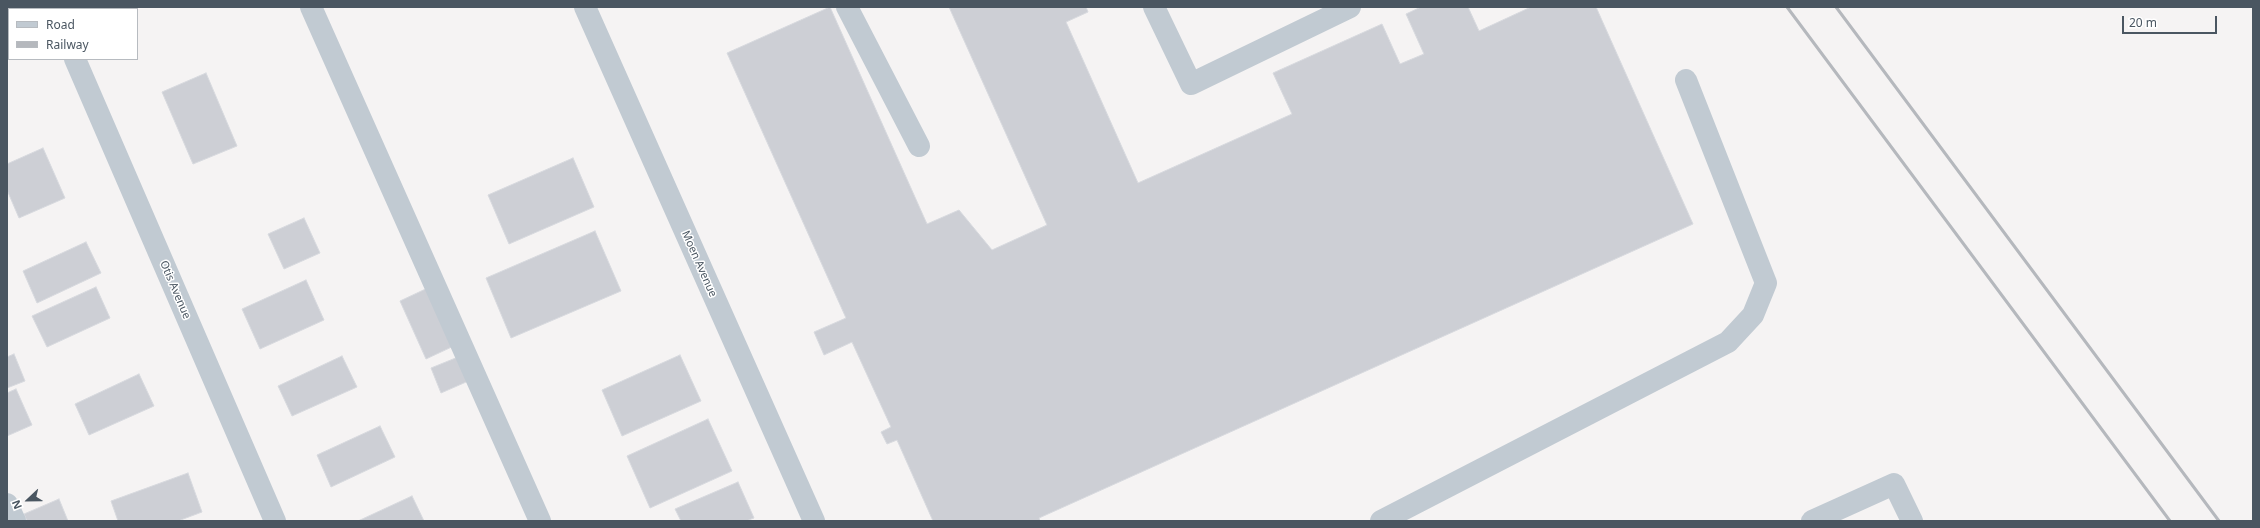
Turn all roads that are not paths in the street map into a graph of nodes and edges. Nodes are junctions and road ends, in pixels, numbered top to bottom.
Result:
1 (59, 7) edge
2 (311, 7) edge
3 (585, 7) edge
4 (847, 7) edge
5 (1154, 7) edge
6 (1350, 7) edge
7 (53, 8) edge
8 (75, 60) edge
9 (1686, 80) dead end
10 (919, 146) dead end
11 (7, 504) edge
12 (15, 521) edge
13 (276, 521) edge
14 (540, 521) edge
15 (814, 521) edge
16 (1381, 521) edge
17 (1812, 521) edge
18 (1912, 521) edge

1 - 7 street
2 - 14 street
3 - 15 street, Moen Avenue
4 - 10 street
5 - 6 street
8 - 13 street, Otis Avenue
9 - 16 street
11 - 12 street
17 - 18 street

